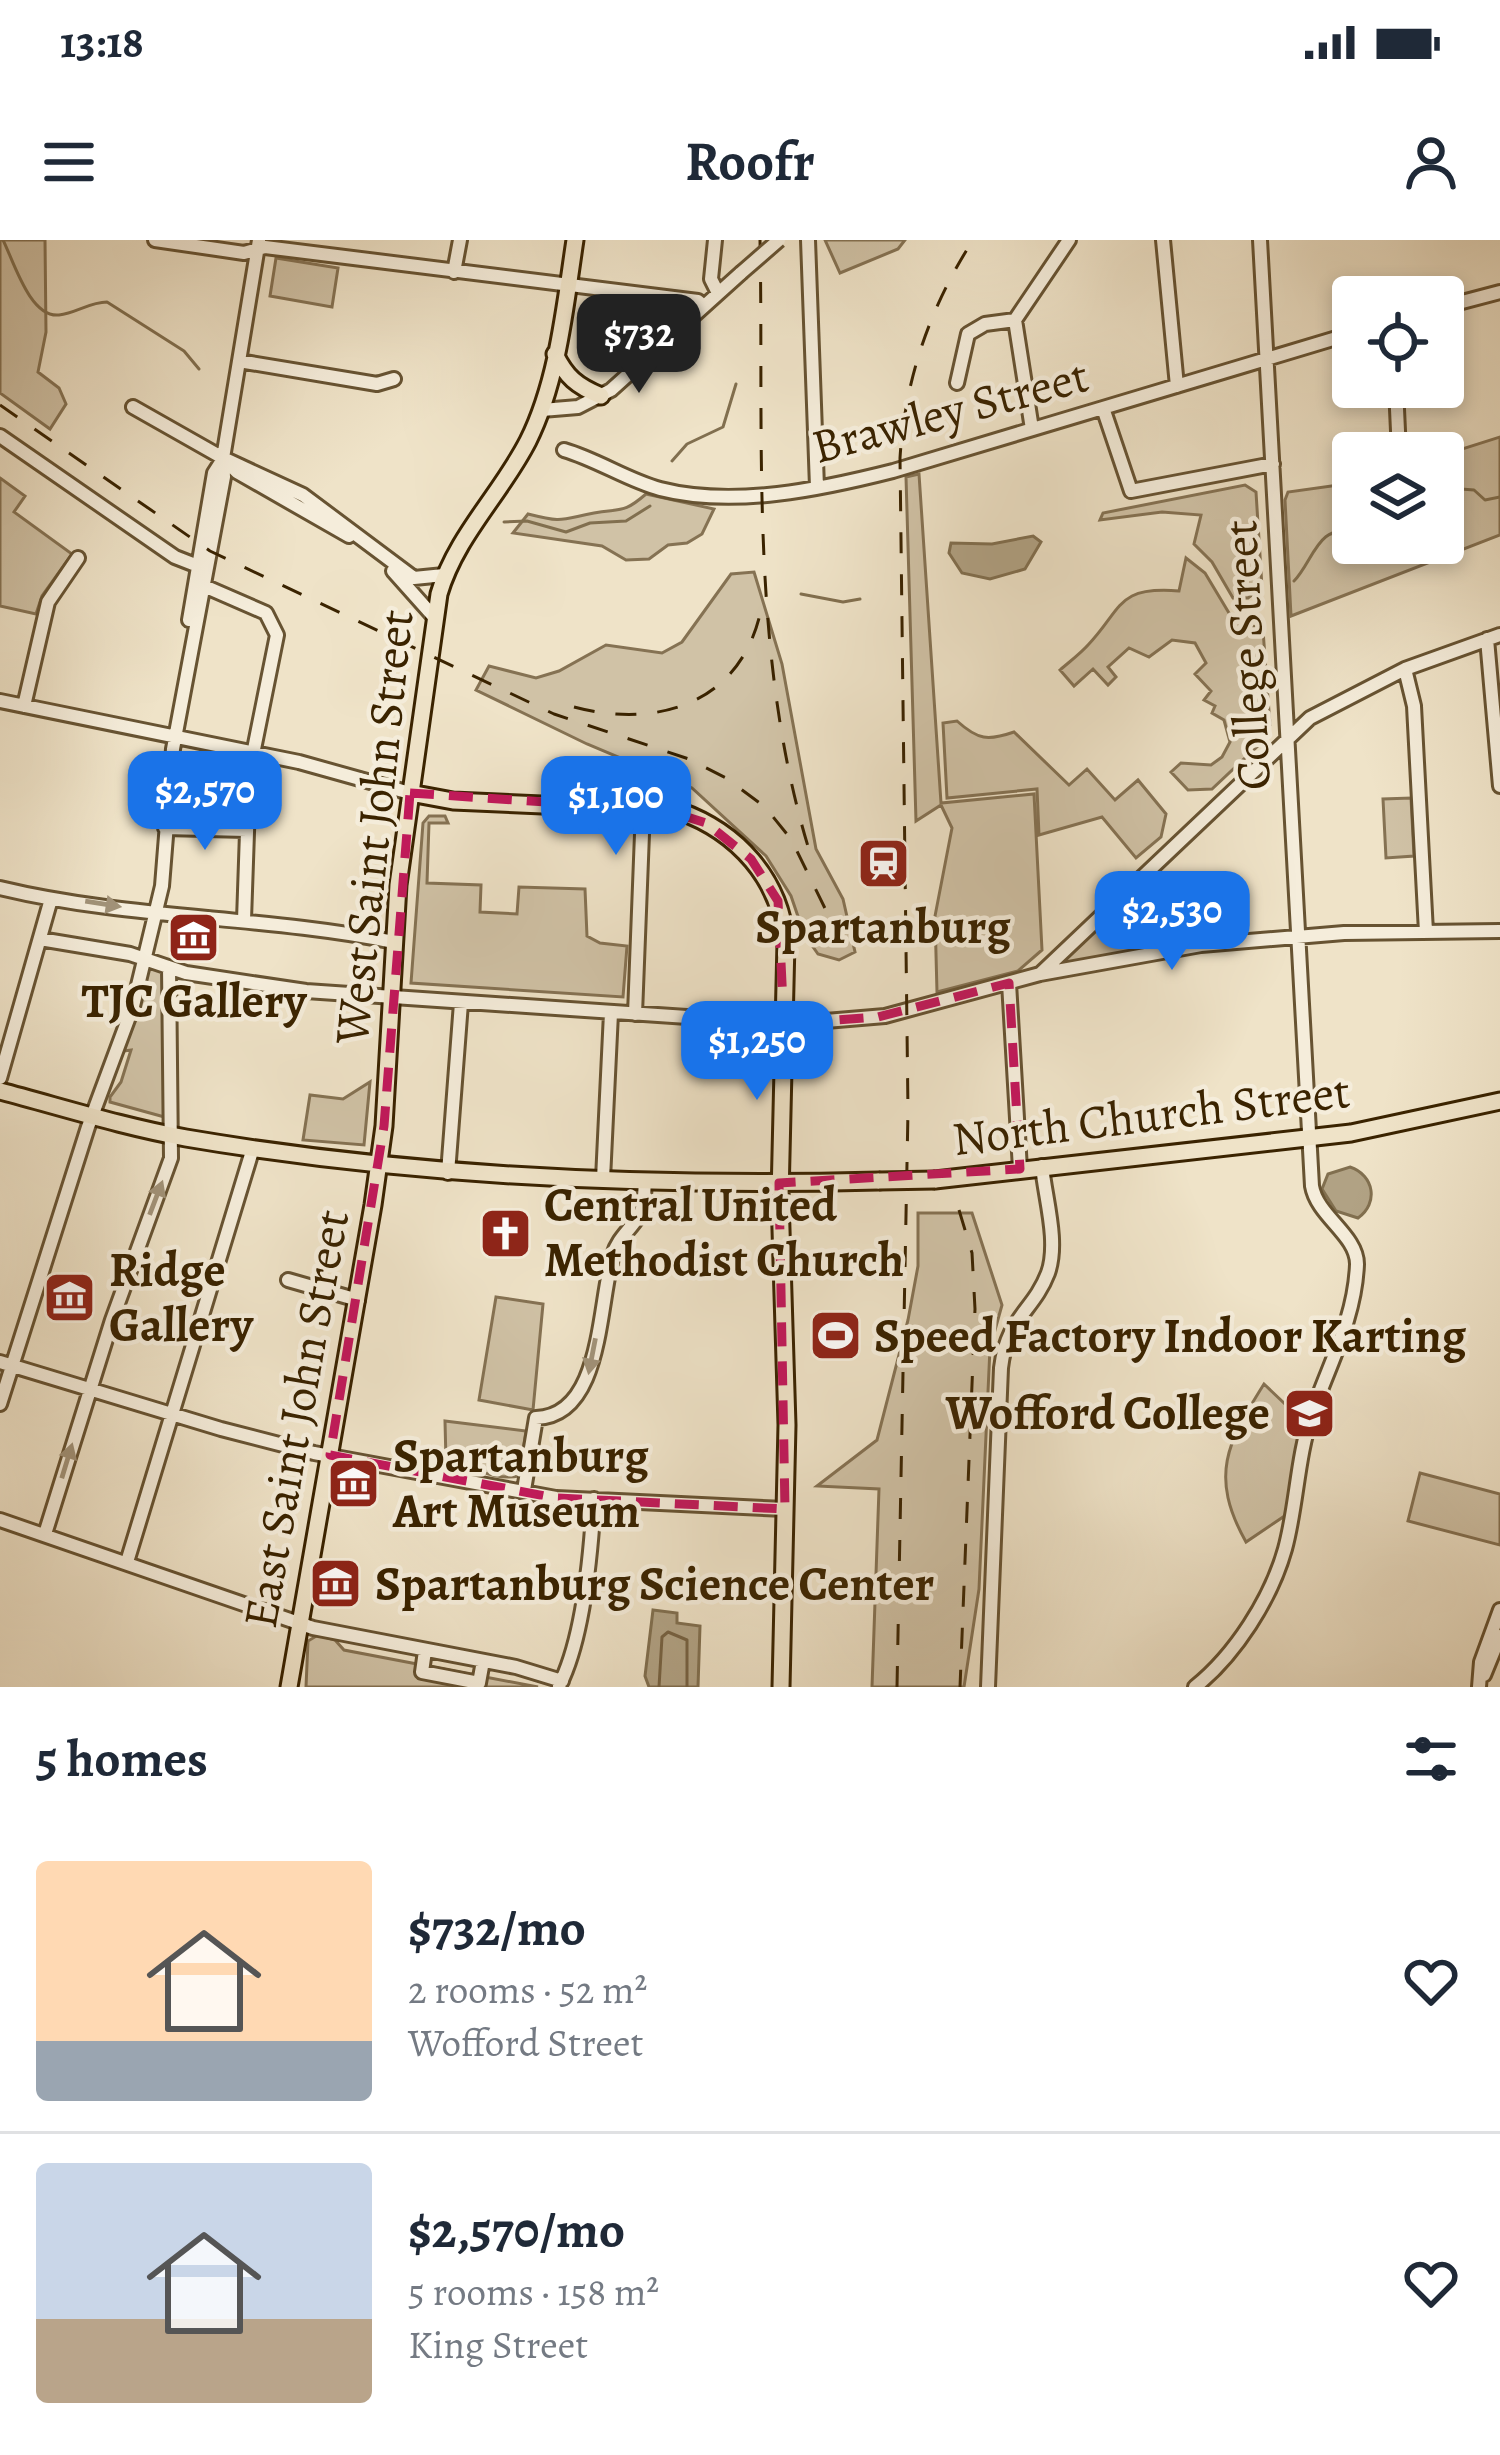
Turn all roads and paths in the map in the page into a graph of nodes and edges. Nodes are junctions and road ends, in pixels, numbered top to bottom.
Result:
1 (155, 240) edge
2 (460, 240) edge
3 (575, 240) edge
4 (715, 240) edge
5 (779, 240) edge
6 (808, 240) edge
7 (1069, 240) edge
8 (1162, 240) edge
9 (1260, 240) edge
10 (258, 244) edge
11 (454, 272) junction
12 (569, 284) junction
13 (1500, 292) edge
14 (718, 293) junction
15 (1464, 301) edge
16 (704, 306) junction
17 (1015, 320) junction
18 (1332, 339) edge
19 (555, 354) junction
20 (1267, 358) junction
21 (239, 362) junction
22 (394, 379) dead end
23 (957, 382) dead end
24 (1177, 386) junction
25 (601, 396) junction
26 (134, 407) dead end
27 (1103, 408) junction
28 (542, 410) junction
29 (1032, 429) junction
30 (0, 436) edge
31 (564, 451) dead end
32 (224, 458) junction
33 (1273, 464) junction
34 (817, 487) junction
35 (78, 559) dead end
36 (198, 566) junction
37 (444, 575) junction
38 (204, 586) junction
39 (434, 616) junction
40 (1494, 644) edge
41 (1405, 669) junction
42 (0, 701) edge
43 (24, 706) junction
44 (1289, 737) junction
45 (174, 740) junction
46 (253, 752) junction
47 (1500, 785) edge
48 (410, 793) junction
49 (643, 808) junction
50 (165, 828) junction
51 (247, 830) junction
52 (0, 888) edge
53 (51, 899) junction
54 (156, 913) junction
55 (244, 920) junction
56 (1426, 932) junction
57 (1500, 932) edge
58 (1298, 937) junction
59 (40, 939) junction
60 (394, 942) junction
61 (143, 958) junction
62 (169, 968) junction
63 (1040, 974) junction
64 (1010, 982) junction
65 (391, 998) junction
66 (461, 1003) junction
67 (611, 1012) junction
68 (635, 1014) junction
69 (784, 1024) junction
70 (0, 1078) edge
71 (0, 1091) edge
72 (1500, 1101) edge
73 (93, 1115) junction
74 (173, 1135) junction
75 (1310, 1137) junction
76 (253, 1148) junction
77 (378, 1165) junction
78 (1042, 1166) junction
79 (1020, 1169) junction
80 (448, 1173) junction
81 (604, 1179) junction
82 (641, 1180) junction
83 (780, 1184) junction
84 (288, 1280) dead end
85 (358, 1300) junction
86 (6, 1364) edge
87 (93, 1389) junction
88 (0, 1404) edge
89 (172, 1415) junction
90 (330, 1455) junction
91 (524, 1490) junction
92 (594, 1499) junction
93 (785, 1509) junction
94 (0, 1520) edge
95 (45, 1534) junction
96 (127, 1562) junction
97 (1500, 1610) edge
98 (300, 1623) junction
99 (1500, 1636) edge
100 (425, 1651) junction
101 (483, 1661) junction
102 (1491, 1661) edge
103 (560, 1684) edge
104 (289, 1687) edge
105 (781, 1687) edge
106 (988, 1687) edge
107 (1195, 1687) edge
108 (1479, 1687) edge

1 - 10 street
2 - 11 street
3 - 12 main road, West Saint John Street
4 - 14 street
5 - 14 street, bridge
6 - 34 street
7 - 17 street
8 - 24 street
9 - 20 street, College Street
10 - 11 street
10 - 21 street
11 - 12 street
12 - 16 street
12 - 19 main road, West Saint John Street
13 - 15 street
14 - 16 street
16 - 25 street
17 - 23 street
17 - 29 street
18 - 20 street, Brawley Street
19 - 25 main road
19 - 28 main road, West Saint John Street
20 - 24 street, Brawley Street
20 - 33 street, College Street
21 - 22 street
21 - 32 street
24 - 27 street, Brawley Street
25 - 28 street
26 - 32 street
27 - 29 street, Brawley Street
27 - 33 street
28 - 37 main road, West Saint John Street
29 - 34 street, Brawley Street
30 - 36 street
31 - 34 street, Brawley Street
32 - 36 street
32 - 37 street
32 - 38 street
32 - 39 street
33 - 44 street, College Street
35 - 43 street
36 - 45 street
37 - 39 main road, West Saint John Street
38 - 45 street
38 - 46 street
39 - 48 main road, West Saint John Street
40 - 41 street
40 - 47 street
41 - 44 street
41 - 56 street
42 - 43 street
43 - 45 street
44 - 58 street, College Street
44 - 63 street
45 - 46 street
45 - 50 street
46 - 48 street
46 - 51 street
48 - 49 main road
48 - 60 main road, West Saint John Street
49 - 68 street
49 - 69 main road
50 - 51 street
50 - 54 street
51 - 55 street
52 - 53 street
53 -> 54 street
53 - 59 street
54 - 55 street
54 - 61 street
55 - 60 street
56 - 57 street
56 - 58 street
58 - 63 street
58 - 75 street, College Street
59 - 61 street
59 - 70 street
60 - 65 main road, West Saint John Street
61 - 62 street
61 - 73 street
62 - 65 street
62 - 74 street
63 - 64 street
64 - 69 street
64 - 79 street
65 - 66 street
65 - 77 main road, West Saint John Street
66 - 67 street
66 - 80 street
67 - 68 street
67 - 81 street
68 - 69 street
69 - 83 main road
71 - 73 main road, North Church Street
72 - 75 main road, North Church Street
73 - 74 main road, North Church Street
73 - 86 street
74 - 76 main road, North Church Street
87 -> 74 street
75 - 78 main road, North Church Street
75 - 107 street, College Street
76 - 77 main road, North Church Street
76 - 89 street
77 - 80 main road, North Church Street
77 - 85 main road, East Saint John Street
78 - 79 main road, North Church Street
78 - 106 street
79 - 83 main road, North Church Street, bridge
80 - 81 main road, North Church Street
81 - 82 main road, North Church Street
82 - 83 main road, North Church Street
82 -> 91 street
83 - 93 main road
84 - 85 street
85 - 90 main road, East Saint John Street
86 - 87 street
86 - 88 street
87 - 89 street
95 -> 87 street
89 - 90 street
89 - 96 street
90 - 91 street
90 - 98 main road, East Saint John Street
91 - 92 street
92 - 93 street
92 - 103 street
93 - 105 main road
94 - 95 street
95 - 96 street
96 - 98 street
97 - 102 street
98 - 100 street
98 - 104 main road, East Saint John Street
99 - 102 street
100 - 101 street
100 - 101 street
101 - 103 street
102 - 108 street

